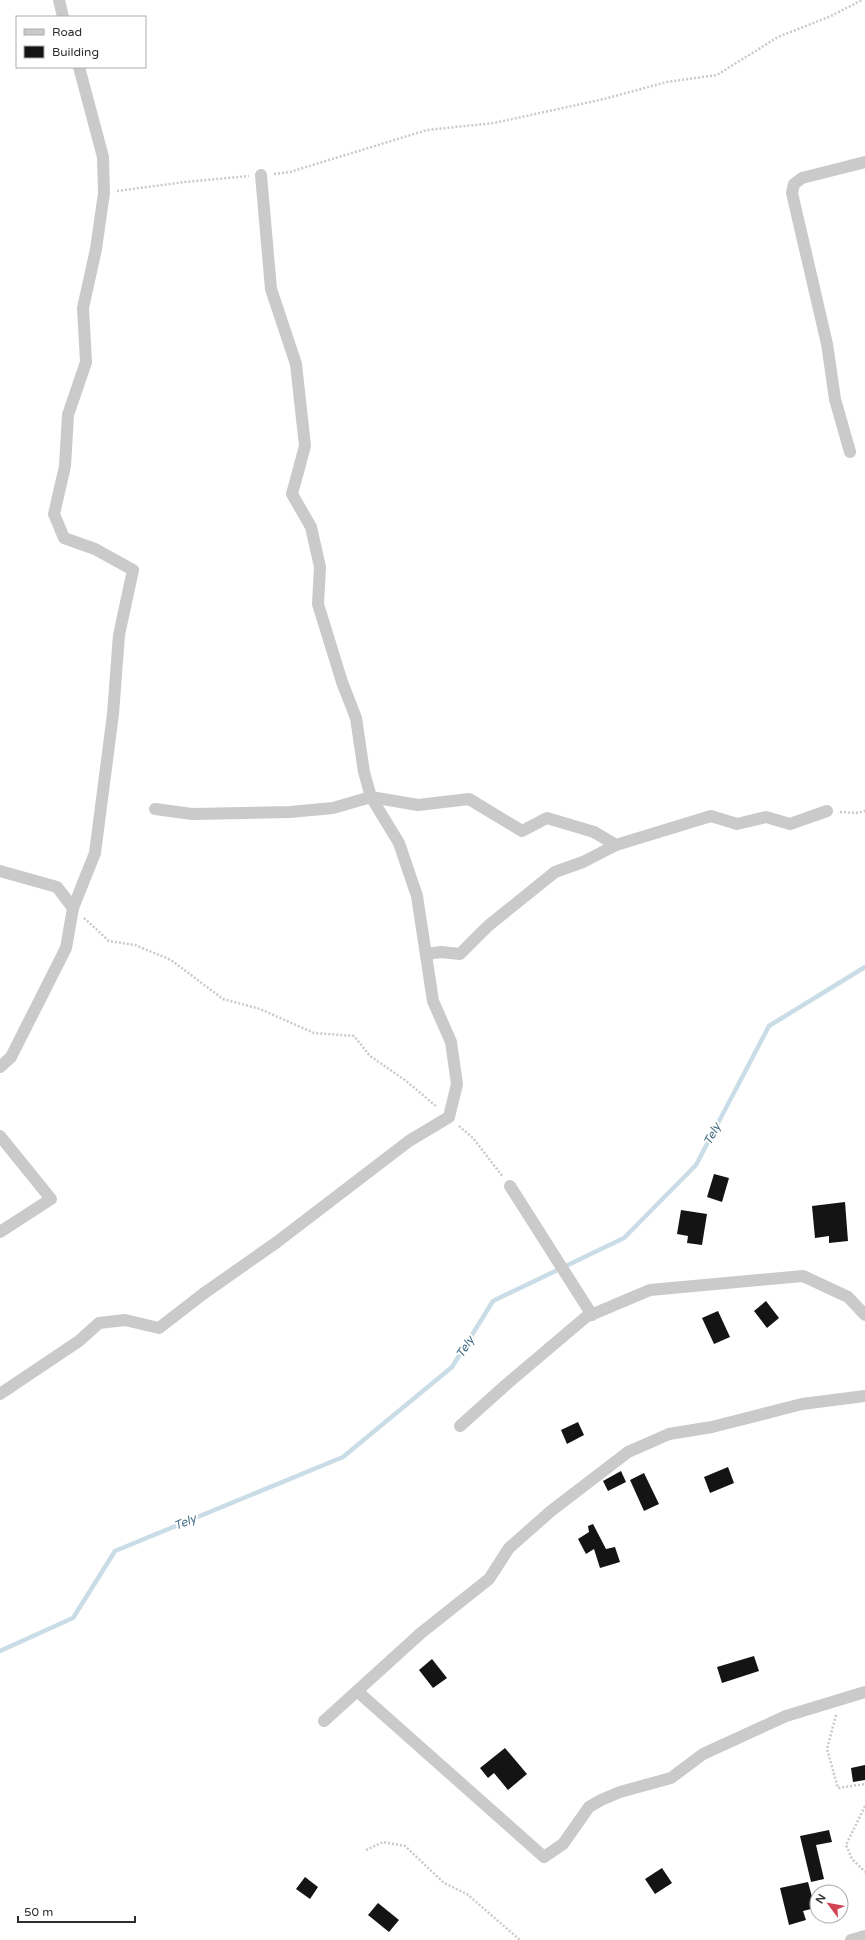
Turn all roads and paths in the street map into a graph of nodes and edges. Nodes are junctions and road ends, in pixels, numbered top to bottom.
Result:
1 (59, 0) edge
2 (862, 0) edge
3 (63, 16) edge
4 (78, 68) edge
5 (865, 162) edge
6 (261, 175) junction
7 (104, 193) junction
8 (850, 452) dead end
9 (371, 796) junction
10 (155, 809) dead end
11 (827, 811) joint
12 (865, 811) edge
13 (616, 845) junction
14 (1, 874) edge
15 (73, 908) junction
16 (426, 954) junction
17 (0, 1066) edge
18 (449, 1117) junction
19 (0, 1136) edge
20 (510, 1186) joint
21 (0, 1232) edge
22 (592, 1315) junction
23 (865, 1315) edge
24 (0, 1394) edge
25 (865, 1396) edge
26 (460, 1426) dead end
27 (357, 1691) junction
28 (865, 1692) edge
29 (834, 1702) junction
30 (324, 1721) dead end
31 (865, 1784) edge
32 (865, 1806) edge
33 (366, 1850) dead end
34 (865, 1872) edge
35 (865, 1936) edge
36 (520, 1940) edge
37 (851, 1940) edge

1 - 3 street
2 - 6 path
4 - 7 street
5 - 8 street
6 - 7 path
6 - 9 street
7 - 15 street
9 - 10 street
9 - 13 street
9 - 16 street
11 - 12 path
11 - 13 street
13 - 16 street
14 - 15 street
15 - 17 street
15 - 18 path
16 - 18 street
18 - 20 path
18 - 24 street
19 - 21 street
20 - 22 street
22 - 23 street
22 - 26 street
25 - 27 street
27 - 29 street
27 - 30 street
28 - 29 street
29 - 31 path
32 - 34 path
33 - 36 path
35 - 37 street

